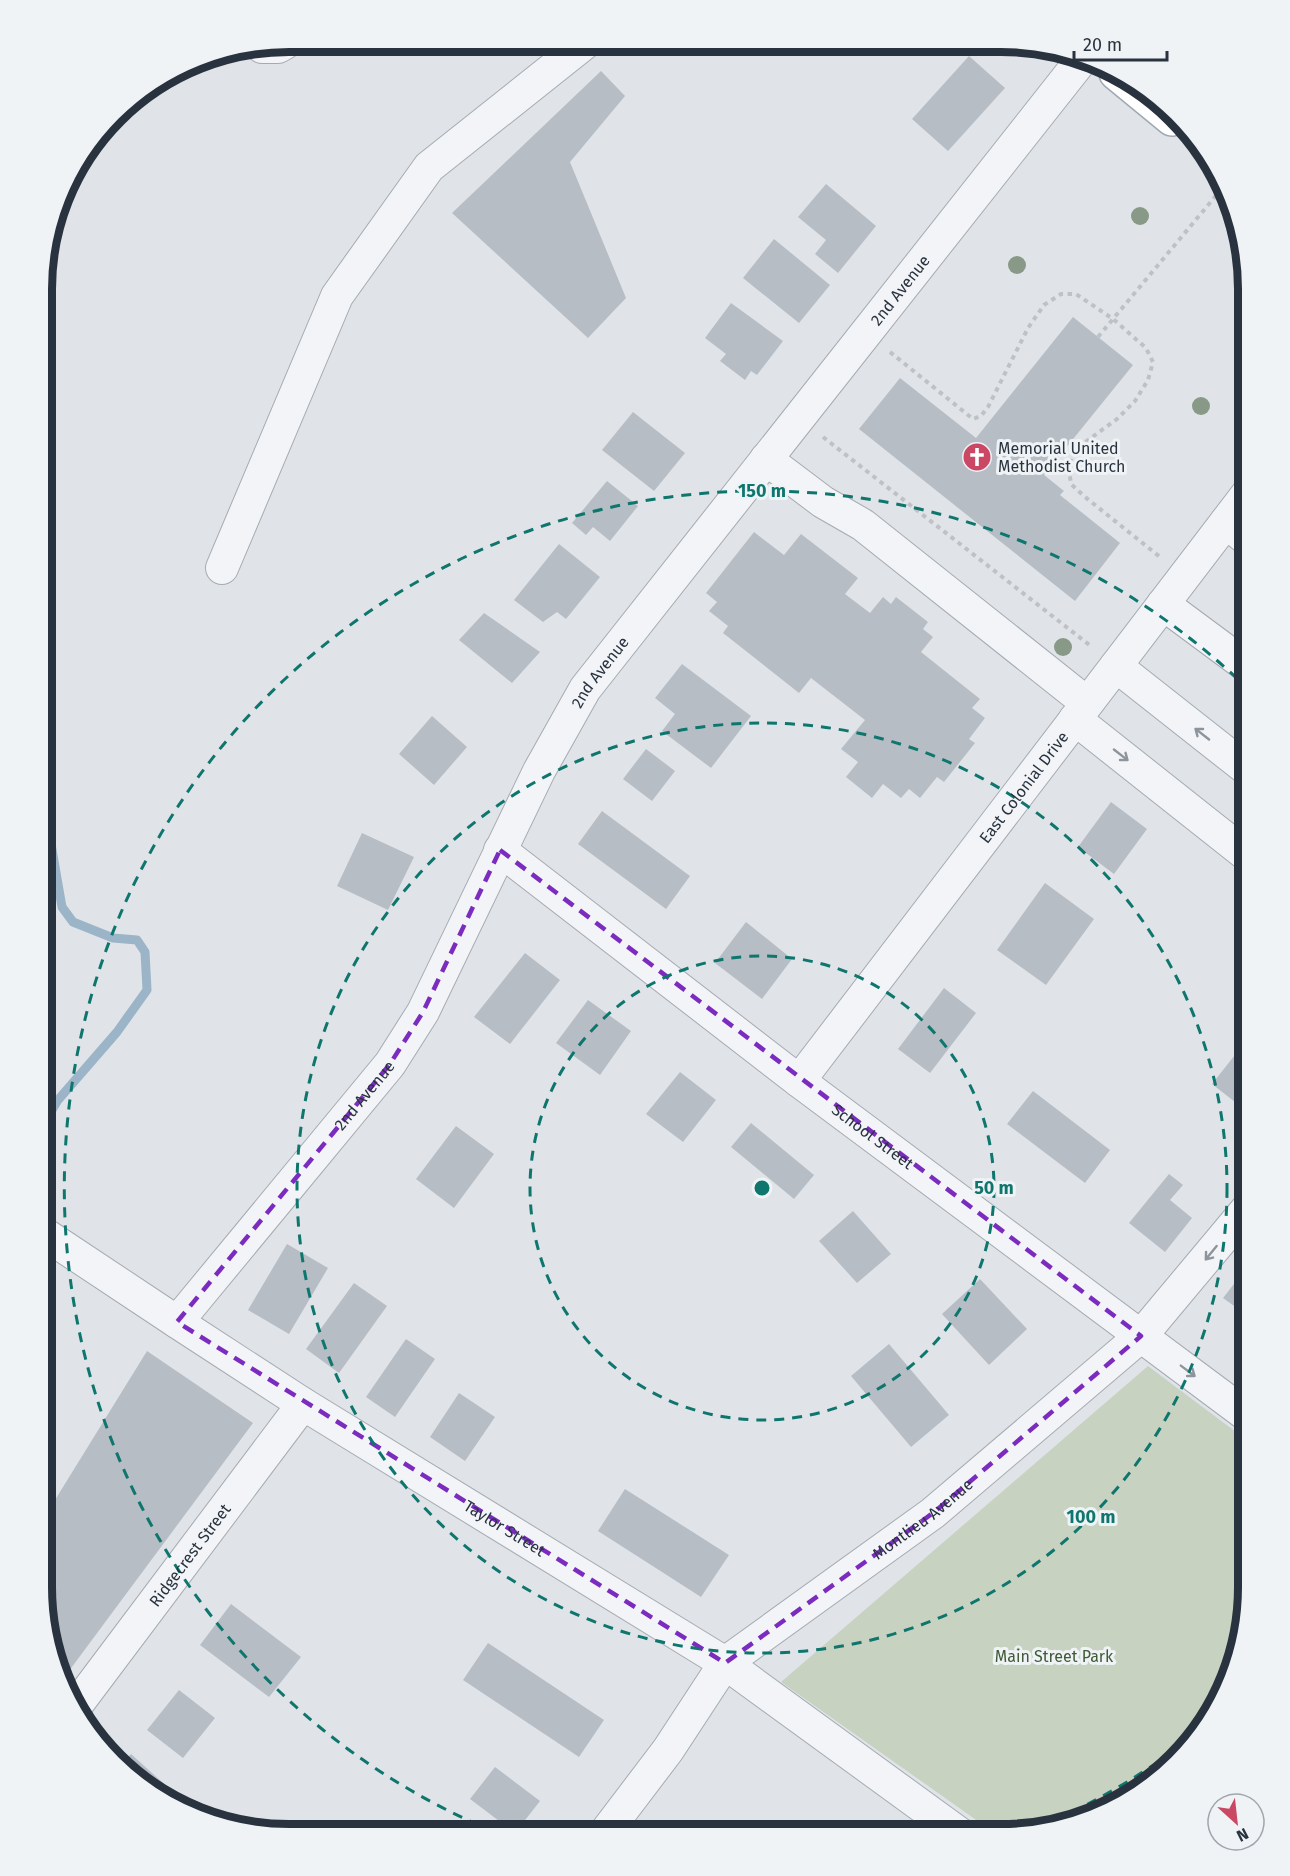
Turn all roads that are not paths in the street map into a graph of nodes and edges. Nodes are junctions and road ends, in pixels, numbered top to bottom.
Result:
1 (574, 52) edge
2 (1077, 65) edge
3 (766, 459) junction
4 (1237, 531) edge
5 (222, 568) dead end
6 (1163, 604) junction
7 (1238, 660) edge
8 (1116, 666) junction
9 (1081, 711) junction
10 (1238, 762) edge
11 (1238, 847) edge
12 (500, 850) junction
13 (799, 1081) junction
14 (1238, 1220) edge
15 (52, 1239) edge
16 (177, 1322) junction
17 (1141, 1336) junction
18 (303, 1404) junction
19 (1238, 1409) edge
20 (725, 1663) junction
21 (81, 1699) edge
22 (612, 1824) edge
23 (935, 1824) edge

1 - 5 street
2 - 3 street, 2nd Avenue
3 - 9 street
3 - 12 street, 2nd Avenue
4 - 6 street, East Colonial Drive
6 - 7 street
6 - 8 street, East Colonial Drive
8 - 9 street, East Colonial Drive
10 -> 8 street
9 -> 11 street
9 - 13 street, East Colonial Drive
12 - 13 street, School Street
12 - 16 street, 2nd Avenue
13 - 17 street, School Street
14 -> 17 street, Montlieu Avenue
15 - 16 street, Taylor Street
16 - 18 street, Taylor Street
17 -> 19 street, School Street
17 - 20 street, Montlieu Avenue
18 - 20 street, Taylor Street
18 - 21 street, Ridgecrest Street
20 - 22 street, Montlieu Avenue
20 - 23 street, Taylor Street

